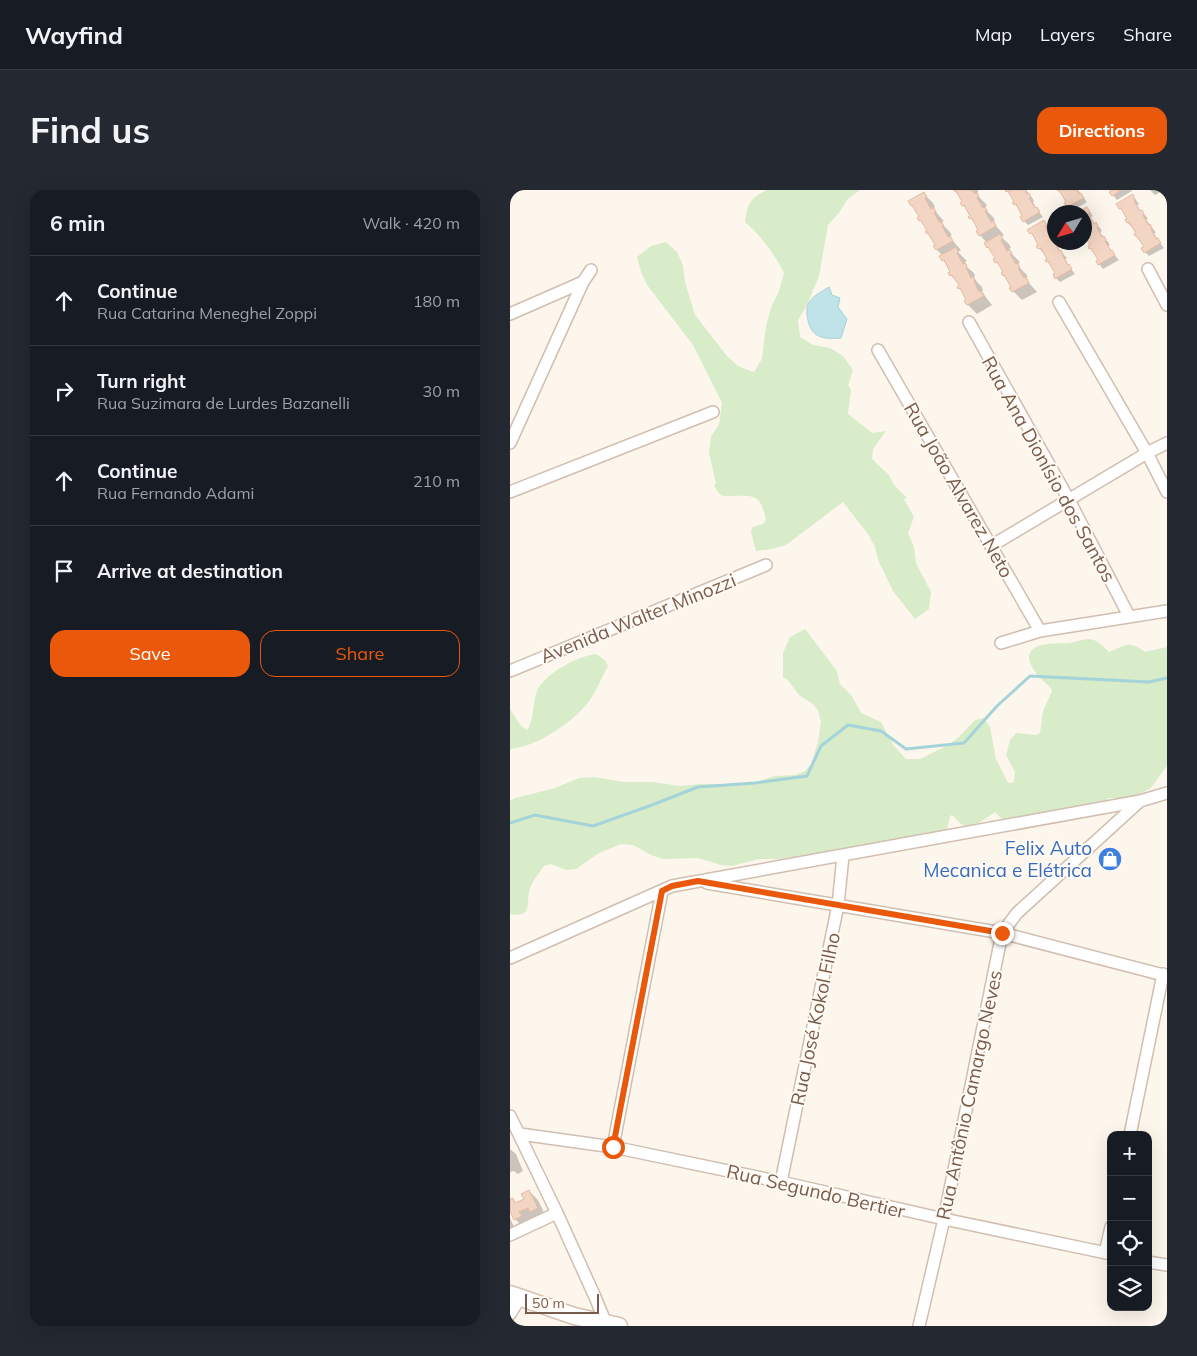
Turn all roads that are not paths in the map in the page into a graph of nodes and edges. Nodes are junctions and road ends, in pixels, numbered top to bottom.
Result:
1 (1148, 269) dead end
2 (592, 270) dead end
3 (583, 282) junction
4 (1059, 302) dead end
5 (1167, 304) edge
6 (510, 314) edge
7 (969, 322) dead end
8 (878, 350) dead end
9 (713, 412) dead end
10 (1167, 442) edge
11 (510, 443) edge
12 (1147, 453) junction
13 (510, 492) edge
14 (1167, 492) edge
15 (1069, 500) junction
16 (991, 546) junction
17 (766, 565) dead end
18 (1167, 610) edge
19 (1129, 616) junction
20 (1040, 631) junction
21 (1001, 642) dead end
22 (510, 671) edge
23 (1167, 793) edge
24 (1140, 801) junction
25 (843, 856) junction
26 (698, 881) junction
27 (662, 891) junction
28 (838, 905) junction
29 (1002, 933) junction
30 (510, 958) edge
31 (1165, 975) edge
32 (510, 1116) edge
33 (1131, 1131) edge
34 (520, 1134) junction
35 (613, 1147) junction
36 (781, 1182) junction
37 (557, 1214) junction
38 (944, 1219) junction
39 (510, 1235) edge
40 (1107, 1253) edge
41 (1152, 1263) edge
42 (1167, 1265) edge
43 (515, 1296) edge
44 (510, 1314) edge
45 (577, 1321) edge
46 (611, 1325) edge
47 (919, 1326) edge

1 - 5 street
2 - 3 street
3 - 6 street
3 - 11 street
4 - 12 street
7 - 15 street, Rua Ana Dionísio dos Santos
8 - 16 street, Rua João Alvarez Neto
9 - 13 street
10 - 12 street
12 - 14 street
12 - 15 street
15 - 16 street
15 - 19 street, Rua Ana Dionísio dos Santos
16 - 20 street, Rua João Alvarez Neto
17 - 22 street, Avenida Walter Minozzi
18 - 19 street
19 - 20 street
20 - 21 street
23 - 24 street
24 - 25 street
24 - 29 street, Rua Antônio Camargo Neves
25 - 26 street
25 - 28 street, Rua José Kokol Filho
26 - 27 street
26 - 28 street
27 - 30 street
27 - 35 street
28 - 29 street
28 - 36 street, Rua José Kokol Filho
29 - 31 street
29 - 38 street, Rua Antônio Camargo Neves
31 - 33 street
32 - 34 street
34 - 35 street, Rua Segundo Bertier
34 - 37 street
35 - 36 street, Rua Segundo Bertier
36 - 38 street, Rua Segundo Bertier
37 - 39 street
37 - 46 street
38 - 40 street, Rua Segundo Bertier
38 - 47 street, Rua Antônio Camargo Neves
41 - 42 street
43 - 44 street
43 - 45 street
45 - 46 street

